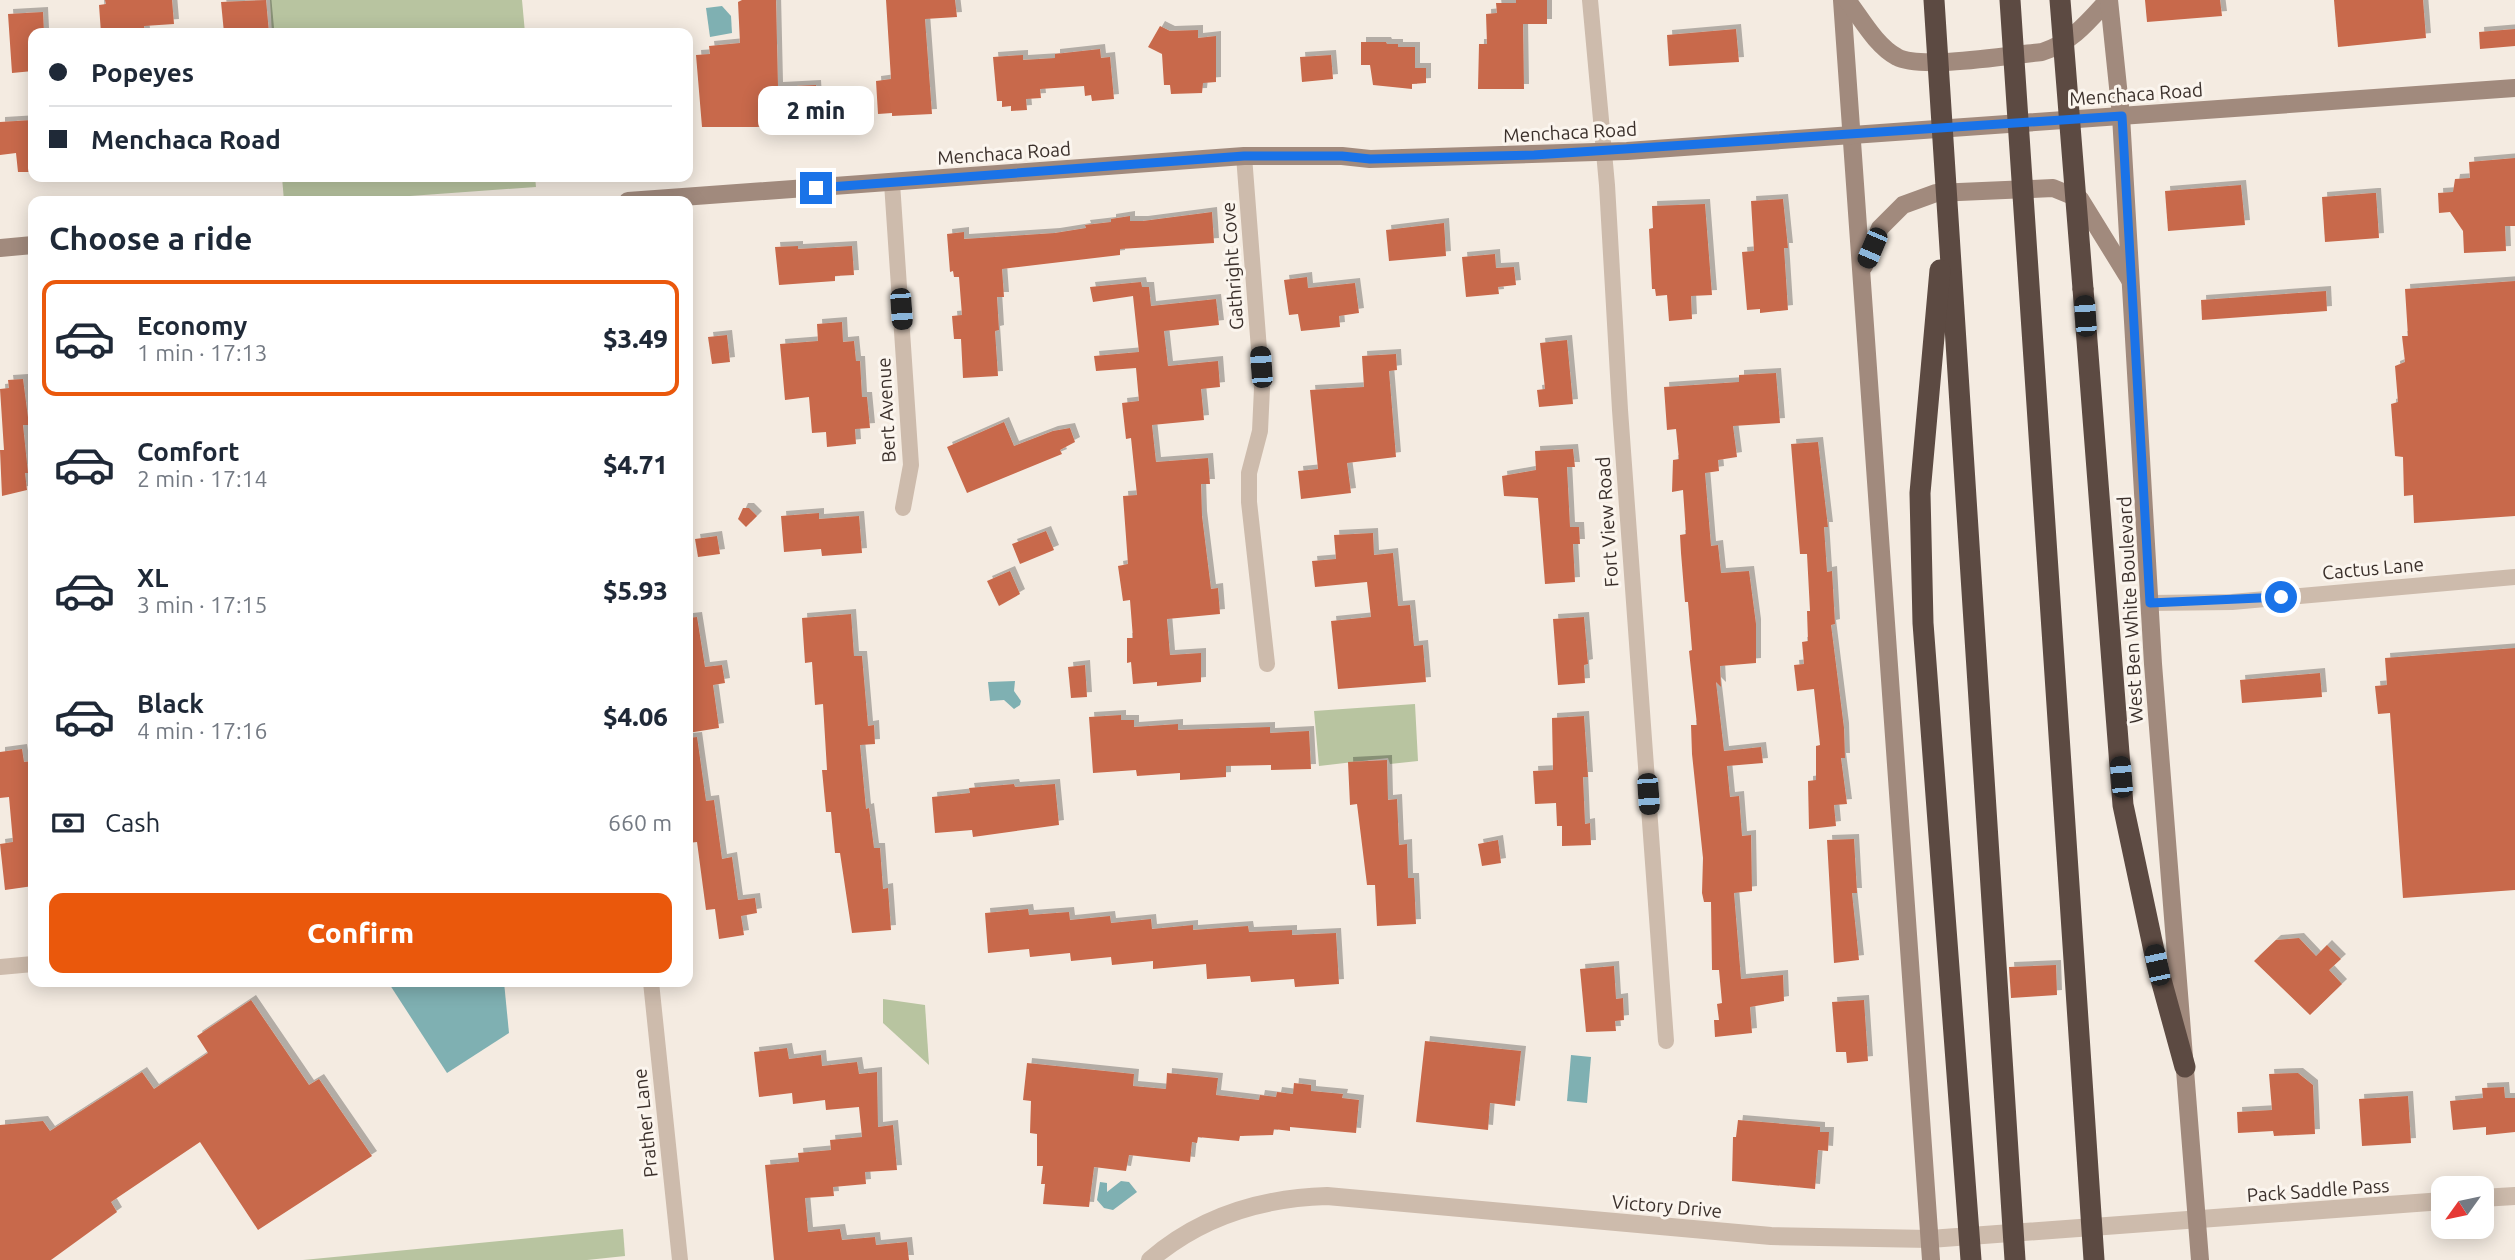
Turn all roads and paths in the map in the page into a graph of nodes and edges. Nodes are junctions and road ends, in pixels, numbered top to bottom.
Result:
1 (1590, 0) edge
2 (1845, 0) edge
3 (1934, 0) edge
4 (2010, 0) edge
5 (2060, 0) edge
6 (2109, 0) edge
7 (2515, 88) edge
8 (2122, 116) junction
9 (1853, 135) junction
10 (1604, 152) junction
11 (1244, 156) junction
12 (892, 183) junction
13 (693, 197) edge
14 (1947, 201) junction
15 (28, 246) edge
16 (0, 248) edge
17 (1863, 270) junction
18 (2132, 283) junction
19 (903, 508) dead end
20 (2515, 577) edge
21 (2150, 603) junction
22 (1267, 664) dead end
23 (28, 964) edge
24 (0, 967) edge
25 (651, 987) edge
26 (1666, 1041) dead end
27 (2185, 1066) junction
28 (2515, 1196) edge
29 (2494, 1197) edge
30 (2431, 1202) edge
31 (2197, 1220) junction
32 (1930, 1239) junction
33 (680, 1260) edge
34 (1150, 1260) edge
35 (1931, 1260) edge
36 (1971, 1260) edge
37 (2015, 1260) edge
38 (2094, 1260) edge
39 (2200, 1260) edge

1 - 10 street, Fort View Road
2 - 6 main road
2 - 9 main road
3 - 14 highway, bridge
4 - 38 highway, bridge
5 - 27 highway, bridge
6 - 8 main road, West Ben White Boulevard
7 - 8 main road, Menchaca Road
8 - 9 main road, Menchaca Road
8 - 18 main road, West Ben White Boulevard
9 - 10 main road, Menchaca Road
9 - 17 main road
10 - 11 main road, Menchaca Road
10 - 26 street, Fort View Road
11 - 12 main road, Menchaca Road
11 - 22 street, Gathright Cove
12 - 13 main road, Menchaca Road
12 - 19 street, Bert Avenue
14 - 36 highway, bridge
14 - 37 highway, bridge
15 - 16 main road
17 - 18 main road
17 - 32 main road
18 - 21 main road, West Ben White Boulevard
20 - 21 street, Cactus Lane
21 - 27 main road, West Ben White Boulevard
23 - 24 street
25 - 33 street, Prather Lane
27 - 31 main road, West Ben White Boulevard
28 - 29 street
30 - 31 street, Pack Saddle Pass
31 - 32 street, Victory Drive
31 - 39 main road, West Ben White Boulevard
32 - 34 street, Victory Drive
32 - 35 main road

